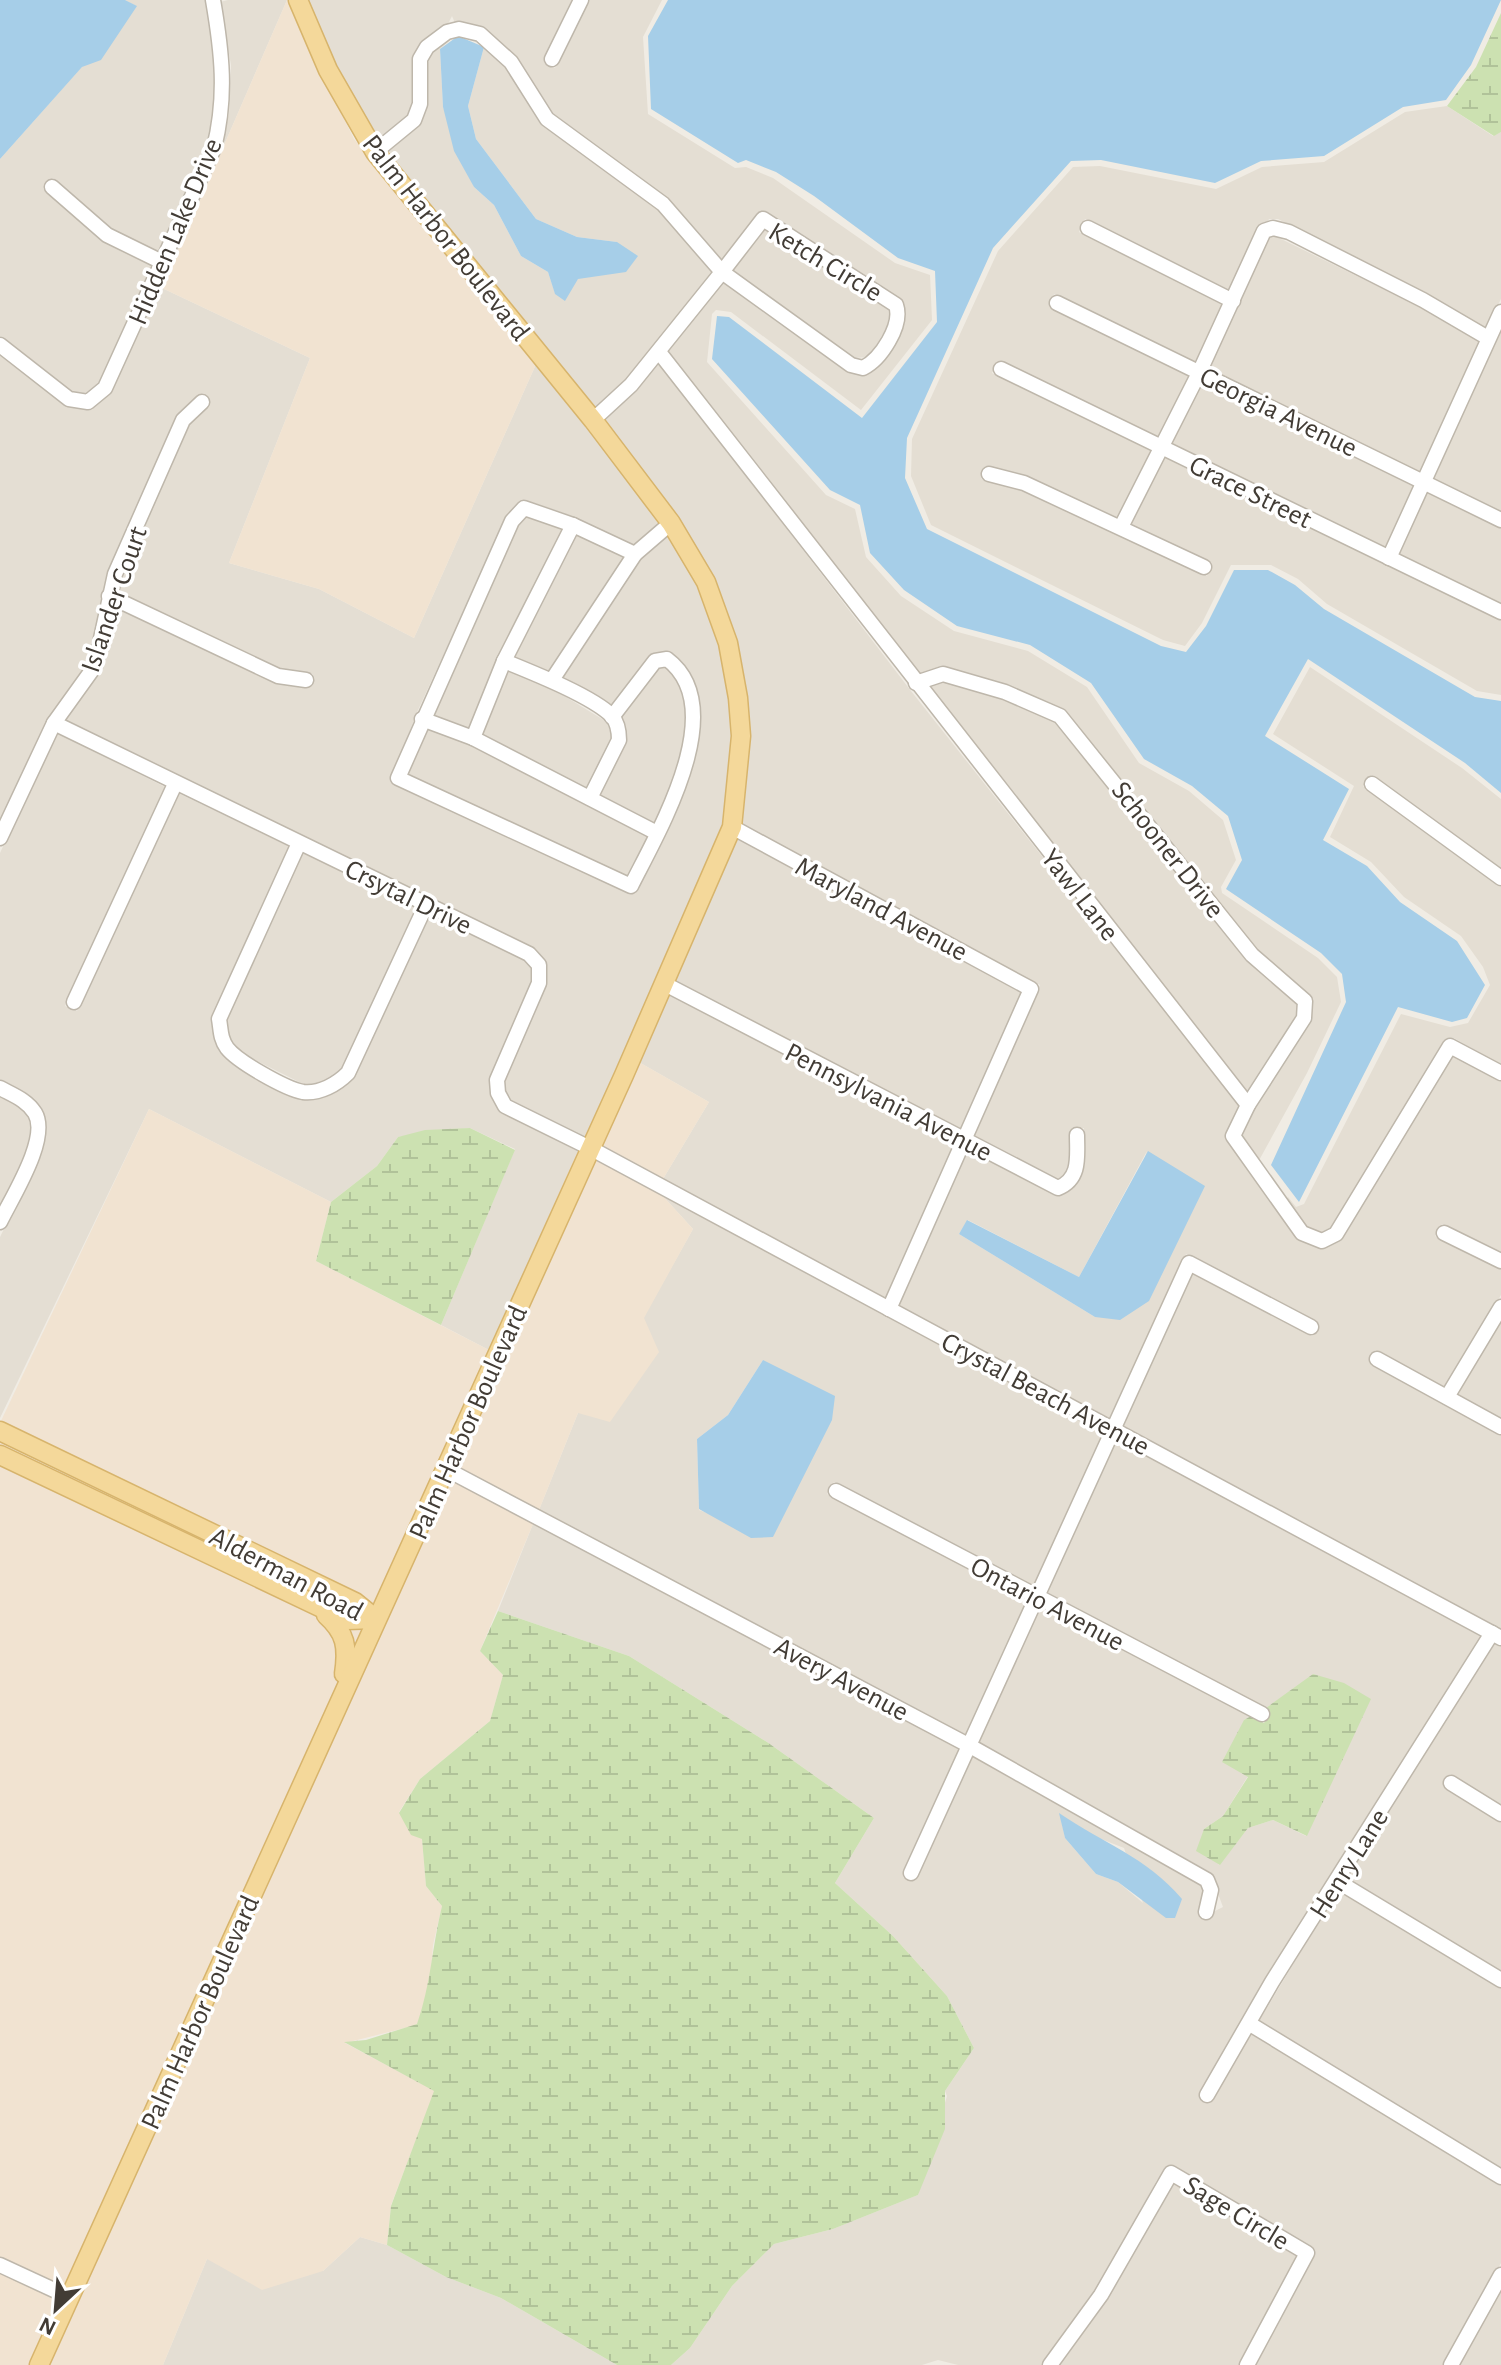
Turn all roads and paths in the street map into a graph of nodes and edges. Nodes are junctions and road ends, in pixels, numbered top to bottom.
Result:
1 (213, 0) edge
2 (298, 0) edge
3 (581, 0) edge
4 (552, 59) dead end
5 (375, 152) junction
6 (52, 187) dead end
7 (1088, 228) dead end
8 (162, 262) junction
9 (722, 272) junction
10 (1233, 301) junction
11 (1057, 303) dead end
12 (1501, 312) edge
13 (1488, 338) junction
14 (0, 345) edge
15 (659, 352) junction
16 (1001, 369) dead end
17 (1199, 373) junction
18 (202, 402) dead end
19 (593, 420) junction
20 (1160, 447) junction
21 (989, 474) dead end
22 (1426, 483) junction
23 (1501, 520) edge
24 (671, 523) junction
25 (573, 525) junction
26 (1121, 527) junction
27 (635, 554) junction
28 (1389, 558) junction
29 (1204, 567) dead end
30 (109, 596) junction
31 (1501, 612) edge
32 (504, 661) junction
33 (306, 680) dead end
34 (552, 680) junction
35 (916, 683) junction
36 (612, 717) junction
37 (422, 719) junction
38 (54, 723) junction
39 (473, 738) junction
40 (175, 784) junction
41 (1372, 784) dead end
42 (590, 798) junction
43 (732, 827) junction
44 (657, 833) junction
45 (0, 838) edge
46 (299, 843) junction
47 (1501, 878) edge
48 (426, 905) junction
49 (665, 984) junction
50 (74, 1002) dead end
51 (1501, 1073) edge
52 (0, 1088) edge
53 (1248, 1105) junction
54 (1077, 1135) dead end
55 (966, 1141) junction
56 (590, 1148) junction
57 (0, 1222) edge
58 (1444, 1233) dead end
59 (1501, 1261) edge
60 (1501, 1307) edge
61 (889, 1309) junction
62 (1311, 1327) dead end
63 (1377, 1359) dead end
64 (1447, 1397) junction
65 (1501, 1427) edge
66 (1112, 1429) junction
67 (0, 1431) edge
68 (0, 1455) edge
69 (444, 1468) junction
70 (836, 1491) dead end
71 (1037, 1598) junction
72 (315, 1605) junction
73 (376, 1619) junction
74 (1496, 1636) edge
75 (341, 1697) junction
76 (1262, 1714) dead end
77 (970, 1746) junction
78 (1451, 1783) dead end
79 (1501, 1814) edge
80 (911, 1873) dead end
81 (1337, 1881) junction
82 (1206, 1912) dead end
83 (1501, 1980) edge
84 (1250, 2024) junction
85 (1207, 2095) dead end
86 (1501, 2177) edge
87 (0, 2265) edge
88 (1501, 2275) edge
89 (69, 2297) junction
90 (39, 2365) edge
91 (1050, 2365) edge
92 (1247, 2365) edge
93 (1451, 2365) edge

1 - 8 street, Hidden Lake Drive
2 - 5 main road, Palm Harbor Boulevard
3 - 4 street
5 - 9 street
5 - 19 main road, Palm Harbor Boulevard
6 - 8 street
7 - 10 street
8 - 14 street, Hidden Lake Drive
9 - 9 street, Ketch Circle
9 - 15 street, Ketch Circle
10 - 13 street
10 - 17 street
11 - 17 street, Georgia Avenue
12 - 13 street
13 - 22 street
15 - 19 street, Ketch Circle
15 - 35 street, Yawl Lane
16 - 20 street, Grace Street
17 - 20 street
17 - 22 street, Georgia Avenue
18 - 30 street, Islander Court
19 - 24 main road, Palm Harbor Boulevard
20 - 26 street
20 - 28 street, Grace Street
21 - 26 street
22 - 23 street, Georgia Avenue
22 - 28 street
24 - 27 street
24 - 43 main road, Palm Harbor Boulevard
25 - 27 street
25 - 32 street
25 - 37 street
26 - 29 street
27 - 34 street
28 - 31 street, Grace Street
30 - 33 street
30 - 38 street, Islander Court
32 - 34 street
32 - 39 street
34 - 36 street
35 - 53 street, Yawl Lane
35 - 53 street, Schooner Drive
36 - 42 street
36 - 44 street
37 - 39 street
37 - 44 street
38 - 40 street, Crsytal Drive
38 - 45 street, Islander Court
39 - 42 street
40 - 46 street, Crsytal Drive
40 - 50 street
41 - 47 street
42 - 44 street
43 - 49 main road, Palm Harbor Boulevard
43 - 55 street, Maryland Avenue
46 - 48 street, Crsytal Drive
46 - 48 street
48 - 56 street, Crsytal Drive
49 - 55 street, Pennsylvania Avenue
49 - 56 main road, Palm Harbor Boulevard
51 - 53 street
52 - 57 street
54 - 55 street, Pennsylvania Avenue
55 - 61 street
56 - 61 street, Crystal Beach Avenue
56 - 69 main road, Palm Harbor Boulevard
58 - 59 street
60 - 64 street
61 - 66 street, Crystal Beach Avenue
62 - 66 street
63 - 64 street
64 - 65 street
66 - 71 street
66 - 74 street, Crystal Beach Avenue
67 - 73 main road, Alderman Road
68 - 72 main road, Alderman Road
69 - 73 main road, Palm Harbor Boulevard
69 - 77 street, Avery Avenue
70 - 71 street, Ontario Avenue
71 - 76 street, Ontario Avenue
71 - 77 street
72 - 73 main road, Alderman Road
72 - 75 main road
73 - 75 main road, Palm Harbor Boulevard
74 - 81 street, Henry Lane
75 - 89 main road, Palm Harbor Boulevard
77 - 80 street
77 - 82 street, Avery Avenue
78 - 79 street
81 - 83 street
81 - 84 street, Henry Lane
84 - 85 street, Henry Lane
84 - 86 street
87 - 89 street
88 - 93 street
89 - 90 main road, Palm Harbor Boulevard
91 - 92 street, Sage Circle

